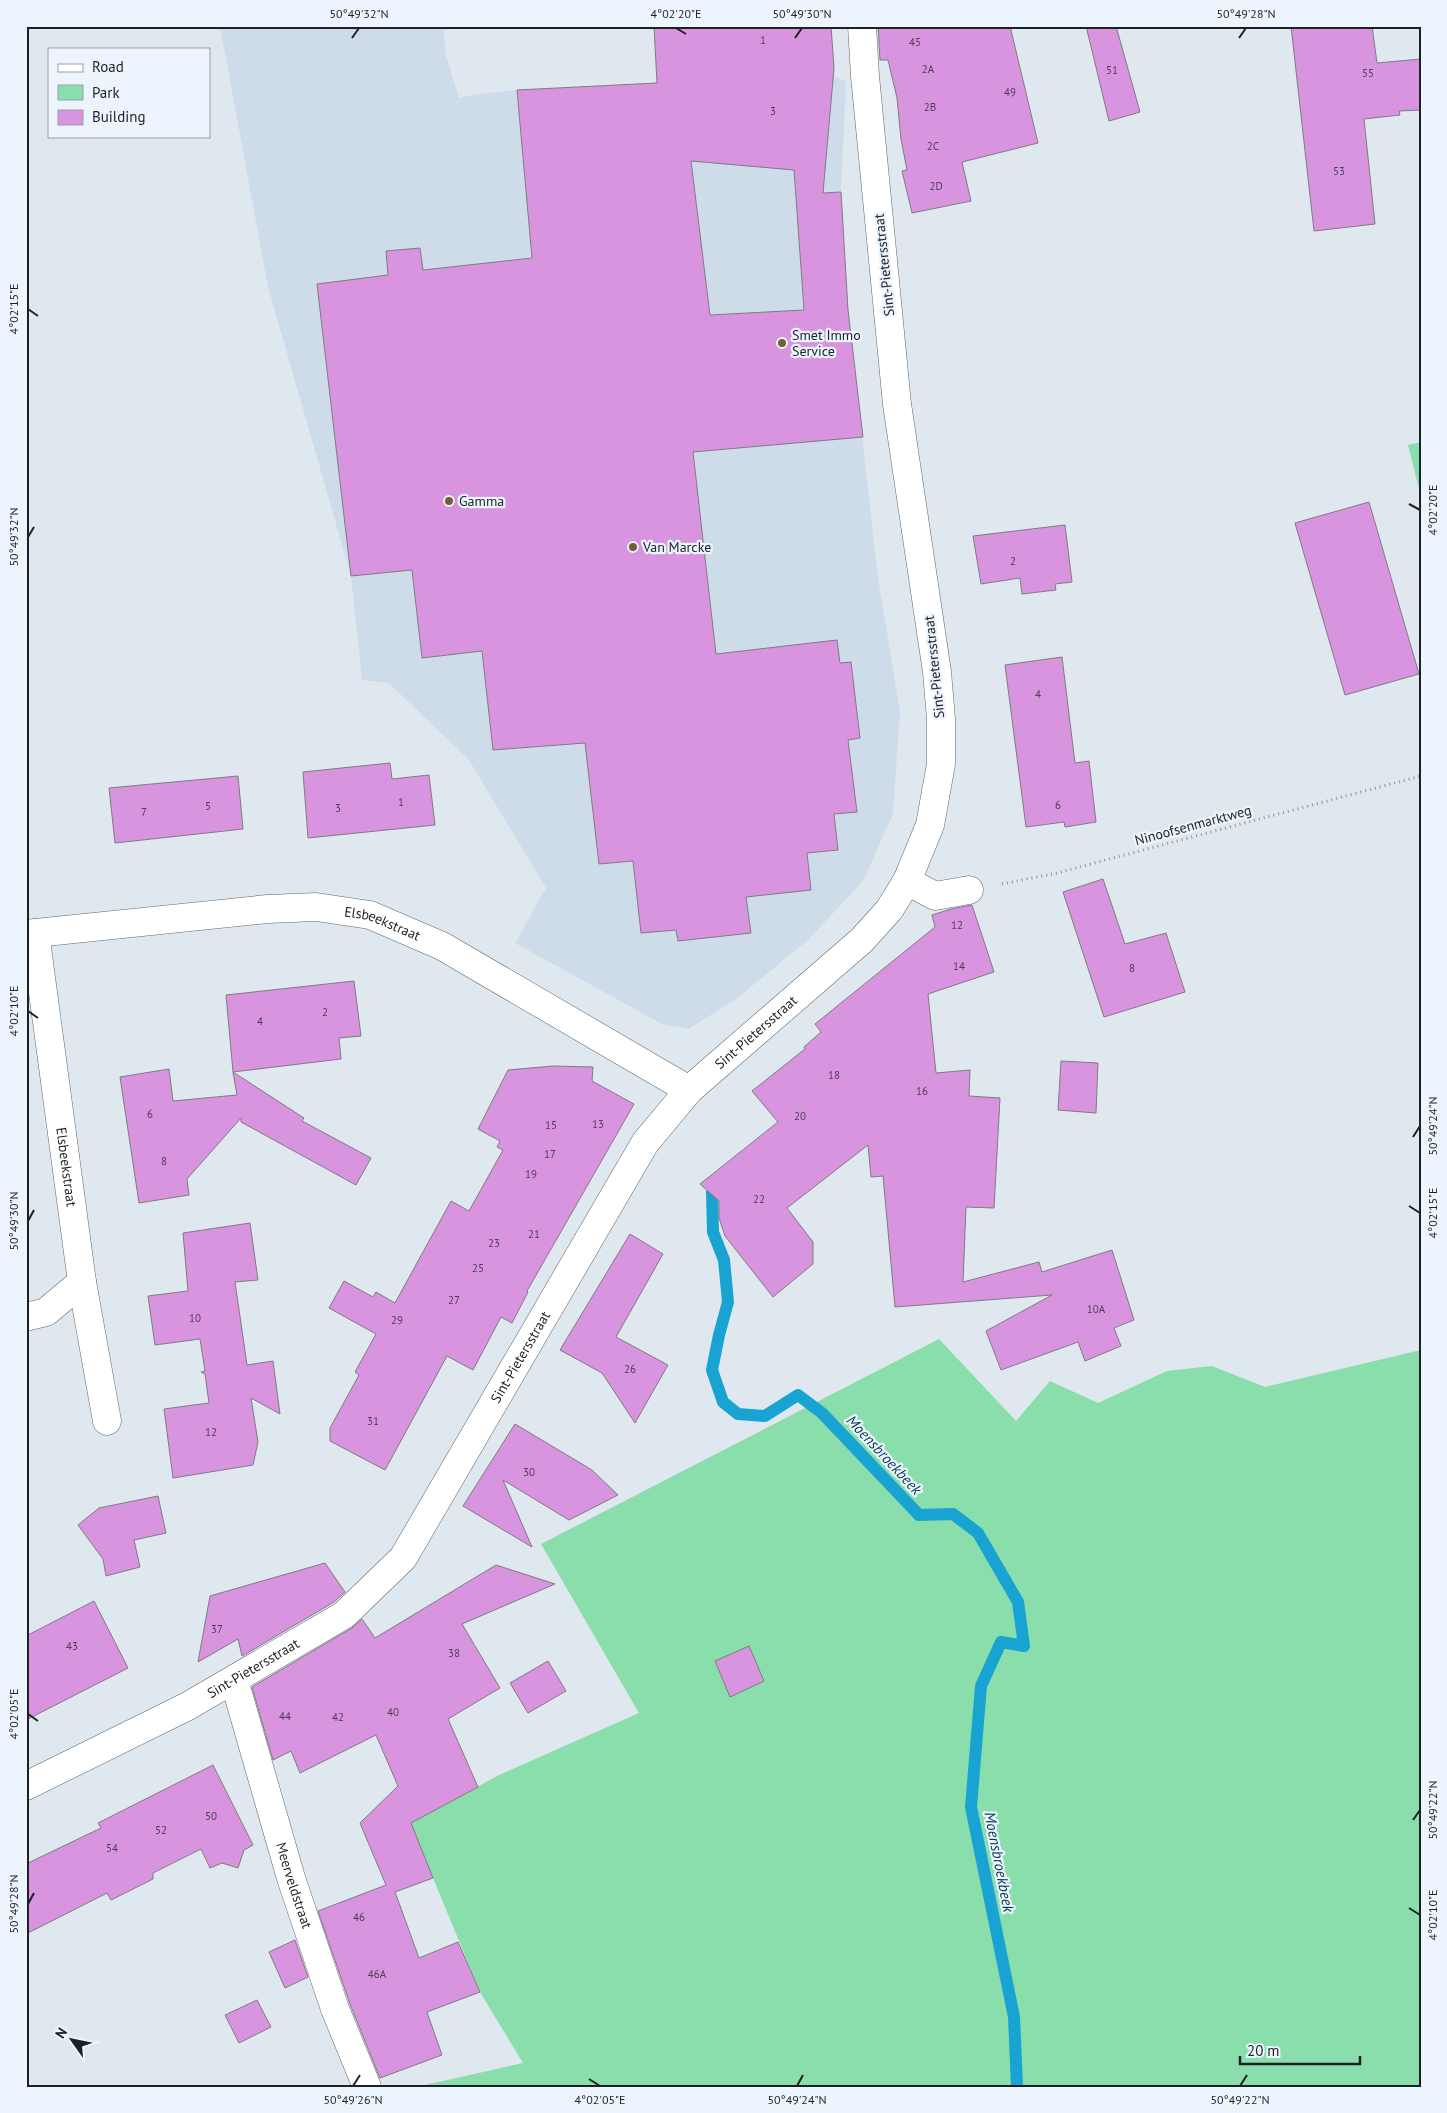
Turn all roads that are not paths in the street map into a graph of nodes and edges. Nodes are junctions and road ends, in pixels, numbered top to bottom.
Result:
1 (862, 26) edge
2 (907, 881) junction
3 (970, 890) road end
4 (31, 934) edge
5 (689, 1090) junction
6 (82, 1282) junction
7 (26, 1317) edge
8 (107, 1420) dead end
9 (234, 1680) junction
10 (26, 1786) edge
11 (367, 2087) edge

1 - 2 street, Sint-Pietersstraat
2 - 3 street
2 - 5 street, Sint-Pietersstraat
4 - 5 street, Elsbeekstraat
4 - 6 street, Elsbeekstraat
5 - 9 street, Sint-Pietersstraat
6 - 7 street
6 - 8 street, Elsbeekstraat
9 - 10 street, Sint-Pietersstraat
9 - 11 street, Meerveldstraat

